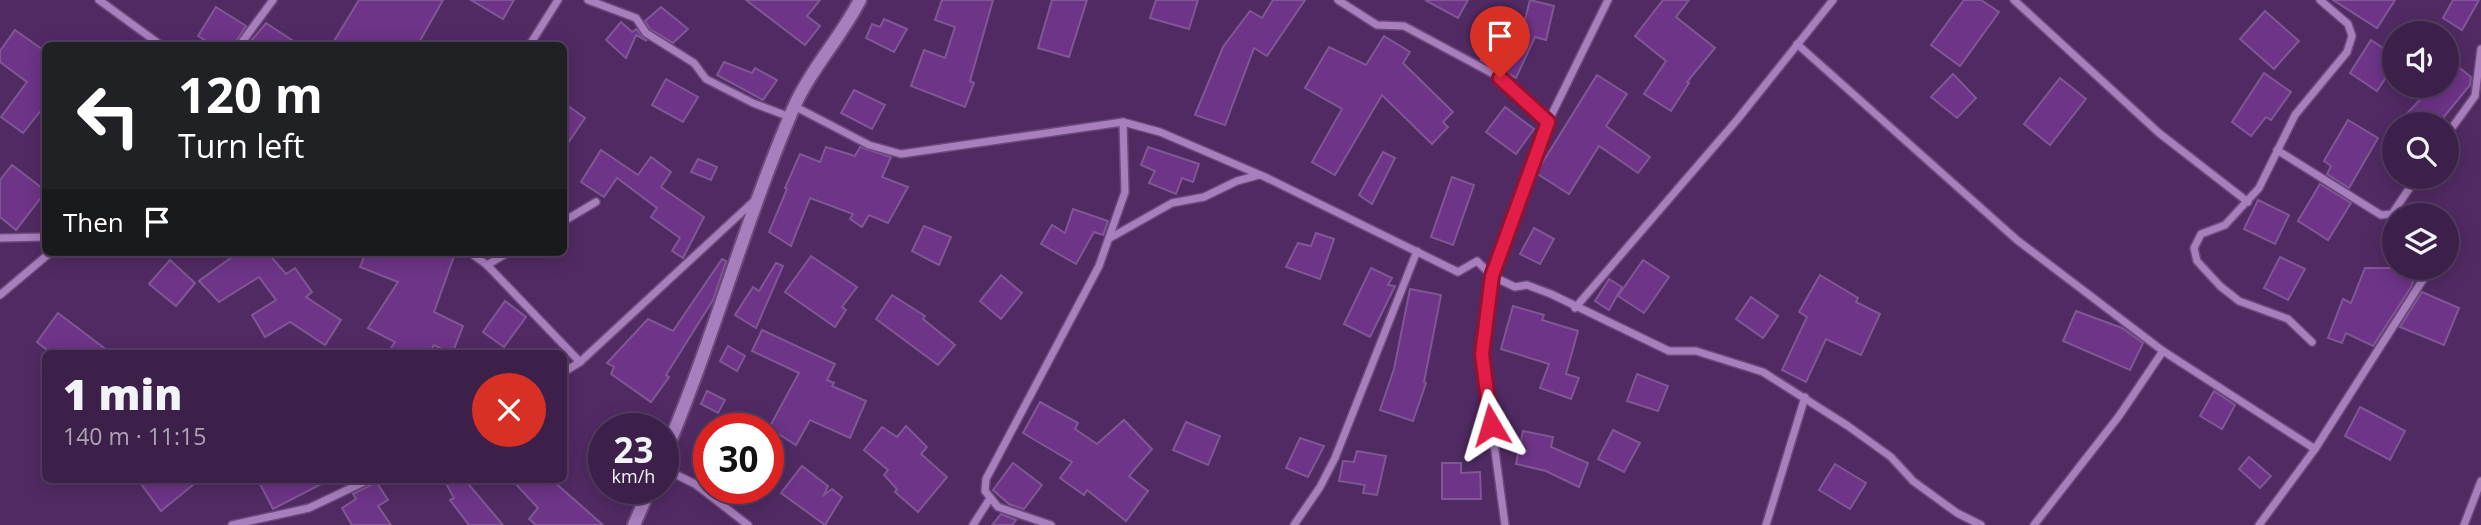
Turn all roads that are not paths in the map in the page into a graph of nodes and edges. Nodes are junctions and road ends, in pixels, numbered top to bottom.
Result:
1 (99, 0) edge
2 (273, 0) edge
3 (558, 0) edge
4 (588, 0) edge
5 (860, 0) edge
6 (1338, 0) edge
7 (1608, 0) edge
8 (1833, 0) edge
9 (2014, 0) edge
10 (2320, 0) edge
11 (157, 42) edge
12 (242, 42) edge
13 (532, 42) edge
14 (1797, 44) junction
15 (2481, 49) edge
16 (792, 111) junction
17 (2459, 118) edge
18 (1122, 122) junction
19 (1548, 122) junction
20 (2277, 150) junction
21 (1259, 175) junction
22 (2409, 189) edge
23 (757, 199) junction
24 (596, 202) dead end
25 (2248, 202) junction
26 (567, 219) edge
27 (42, 237) edge
28 (0, 238) edge
29 (1109, 239) junction
30 (1417, 251) junction
31 (46, 256) edge
32 (475, 256) edge
33 (502, 256) edge
34 (487, 264) junction
35 (1492, 276) junction
36 (2423, 280) edge
37 (0, 295) edge
38 (1575, 307) junction
39 (2312, 341) dead end
40 (2163, 351) junction
41 (580, 362) junction
42 (567, 370) edge
43 (1805, 397) junction
44 (679, 417) edge
45 (2315, 449) junction
46 (679, 476) edge
47 (2481, 481) edge
48 (362, 483) edge
49 (989, 500) junction
50 (644, 504) edge
51 (232, 525) edge
52 (635, 525) edge
53 (748, 525) edge
54 (972, 525) edge
55 (1051, 525) edge
56 (1294, 525) edge
57 (1505, 525) edge
58 (1766, 525) edge
59 (1981, 525) edge
60 (2034, 525) edge
61 (2259, 525) edge
62 (2464, 525) edge

1 - 11 street
2 - 12 street
3 - 13 street
4 - 16 street
5 - 16 street
6 - 19 street
7 - 19 street
8 - 14 street
9 - 25 street
10 - 20 street
14 - 38 street
14 - 40 street
15 - 17 street
16 - 18 street
16 - 23 street
18 - 21 street
18 - 29 street
19 - 35 street
20 - 22 street
20 - 25 street
21 - 29 street
21 - 30 street
23 - 41 street
23 - 44 street
24 - 26 street
25 - 39 street
27 - 28 street
29 - 49 street
30 - 35 street
30 - 56 street
31 - 37 street
32 - 34 street
33 - 34 street
34 - 41 street
35 - 38 street
35 - 57 street
36 - 45 street
38 - 43 street
40 - 45 street
40 - 60 street
41 - 42 street
43 - 58 street
43 - 59 street
45 - 61 street
46 - 53 street
47 - 62 street
48 - 51 street
49 - 54 street
49 - 55 street
50 - 52 street

